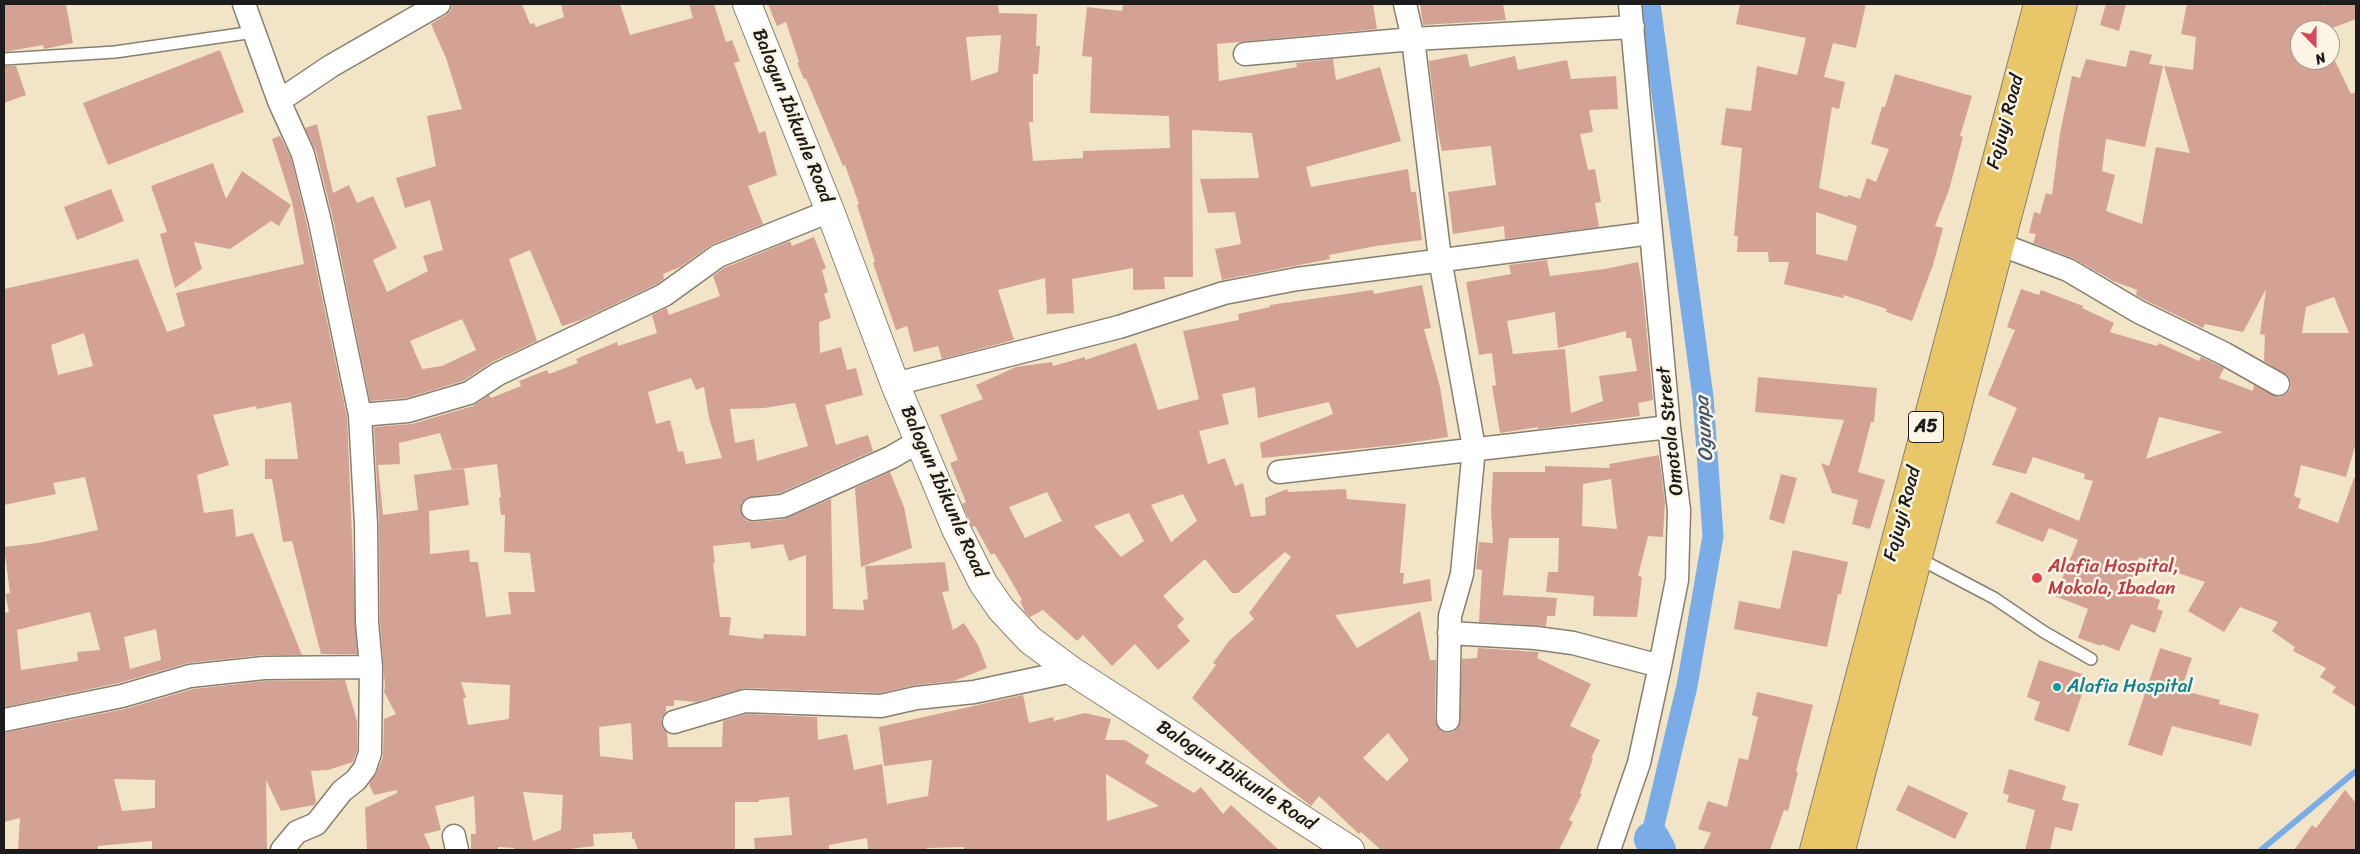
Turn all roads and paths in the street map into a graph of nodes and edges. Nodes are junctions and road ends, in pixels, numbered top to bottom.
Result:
1 (244, 4) edge
2 (439, 4) edge
3 (747, 4) edge
4 (1405, 4) edge
5 (1630, 4) edge
6 (2038, 4) edge
7 (2063, 4) edge
8 (1632, 28) junction
9 (254, 32) junction
10 (1413, 39) junction
11 (1245, 54) dead end
12 (4, 59) edge
13 (279, 101) junction
14 (830, 211) junction
15 (1651, 233) junction
16 (1999, 244) junction
17 (1440, 259) junction
18 (896, 384) junction
19 (2278, 384) dead end
20 (360, 415) junction
21 (1669, 427) junction
22 (919, 441) junction
23 (1474, 448) junction
24 (1279, 472) dead end
25 (754, 509) dead end
26 (1906, 552) junction
27 (1449, 632) junction
28 (2092, 659) dead end
29 (1660, 666) junction
30 (371, 667) junction
31 (1072, 671) junction
32 (4, 720) edge
33 (1448, 720) dead end
34 (674, 722) dead end
35 (1332, 845) edge
36 (282, 850) edge
37 (1609, 850) edge
38 (1814, 850) edge
39 (1841, 850) edge

1 - 9 street
2 - 13 street
3 - 14 street, Balogun Ibikunle Road
4 - 10 street
5 - 8 street, Omotola Street
6 - 26 highway, Fajuyi Road / A5
7 - 16 highway, Fajuyi Road / A5
8 - 10 street
8 - 15 street, Omotola Street
9 - 12 lane
9 - 13 street
10 - 11 street
10 - 17 street
13 - 20 street
14 - 18 street, Balogun Ibikunle Road
14 - 20 street
15 - 17 street
15 - 21 street, Omotola Street
16 - 19 street
16 - 26 highway, Fajuyi Road / A5
17 - 18 street
17 - 23 street
18 - 22 street, Balogun Ibikunle Road
20 - 30 street
21 - 23 street
21 - 29 street, Omotola Street
22 - 25 street
22 - 31 street, Balogun Ibikunle Road
23 - 24 street
23 - 27 street
26 - 28 lane
26 - 38 highway, Fajuyi Road / A5
26 - 39 highway, Fajuyi Road / A5
27 - 29 street
27 - 33 street
29 - 37 street, Omotola Street
30 - 32 street
30 - 36 street
31 - 34 street
31 - 35 street, Balogun Ibikunle Road

